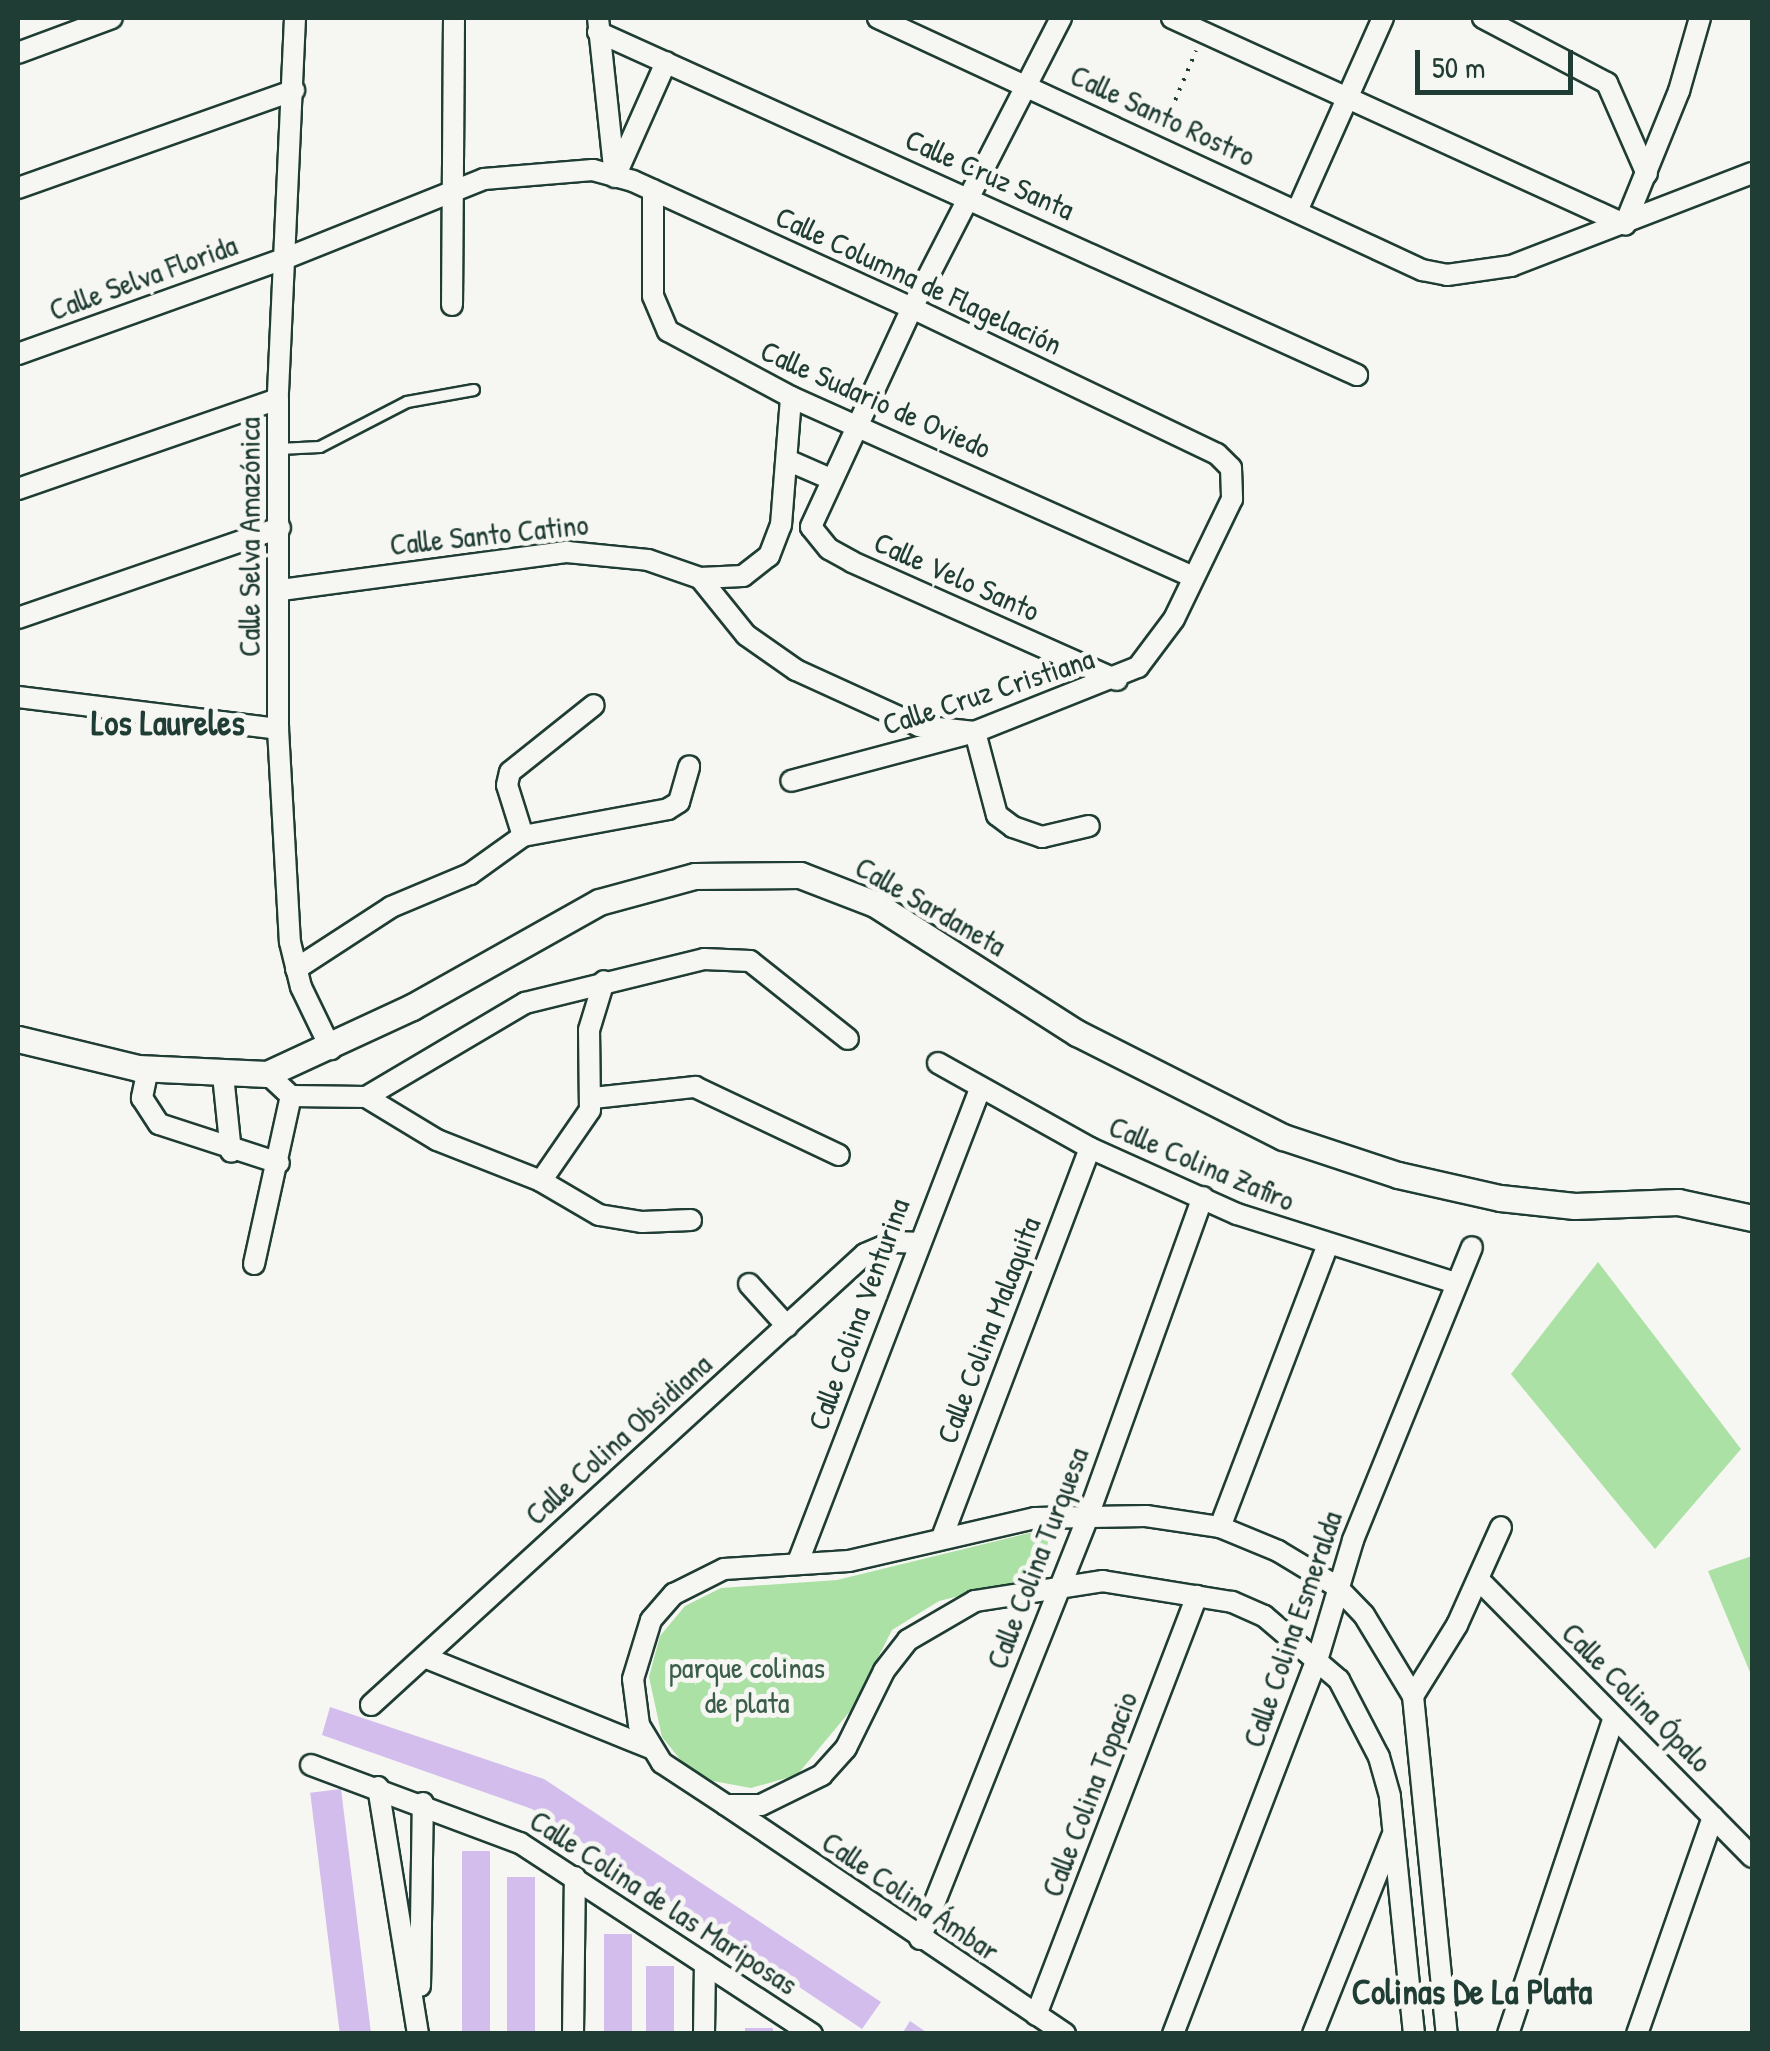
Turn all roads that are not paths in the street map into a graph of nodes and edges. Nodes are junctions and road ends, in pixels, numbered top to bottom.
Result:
1 (112, 18) edge
2 (295, 18) edge
3 (454, 18) edge
4 (878, 18) edge
5 (1062, 18) edge
6 (1172, 18) edge
7 (1384, 18) edge
8 (1482, 18) edge
9 (1700, 18) edge
10 (598, 25) edge
11 (18, 53) edge
12 (666, 62) junction
13 (1025, 85) junction
14 (294, 90) junction
15 (1349, 98) junction
16 (592, 170) joint
17 (1647, 174) junction
18 (1752, 174) edge
19 (615, 177) junction
20 (18, 188) edge
21 (455, 188) junction
22 (653, 190) junction
23 (968, 196) junction
24 (1297, 211) junction
25 (1625, 224) junction
26 (289, 258) junction
27 (452, 305) dead end
28 (912, 308) junction
29 (18, 354) edge
30 (1357, 374) dead end
31 (474, 390) dead end
32 (791, 397) junction
33 (278, 399) junction
34 (858, 422) junction
35 (280, 449) junction
36 (1216, 454) joint
37 (787, 460) junction
38 (831, 479) junction
39 (18, 490) edge
40 (280, 528) junction
41 (1194, 577) junction
42 (700, 578) junction
43 (280, 590) junction
44 (18, 618) edge
45 (1116, 680) junction
46 (18, 697) edge
47 (594, 705) dead end
48 (278, 729) junction
49 (975, 732) junction
50 (689, 766) dead end
51 (791, 781) dead end
52 (1089, 826) dead end
53 (522, 836) junction
54 (298, 978) junction
55 (604, 982) junction
56 (18, 1038) edge
57 (848, 1039) dead end
58 (331, 1048) junction
59 (938, 1063) dead end
60 (148, 1069) junction
61 (267, 1074) junction
62 (222, 1075) junction
63 (980, 1089) junction
64 (291, 1096) junction
65 (366, 1097) junction
66 (593, 1098) junction
67 (1090, 1148) junction
68 (231, 1152) junction
69 (839, 1156) dead end
70 (280, 1163) junction
71 (542, 1181) junction
72 (1203, 1197) junction
73 (1752, 1218) edge
74 (691, 1220) dead end
75 (916, 1243) junction
76 (1328, 1247) junction
77 (1472, 1247) dead end
78 (254, 1264) dead end
79 (1456, 1283) junction
80 (749, 1284) dead end
81 (787, 1326) junction
82 (1088, 1516) junction
83 (1502, 1526) dead end
84 (1220, 1527) junction
85 (943, 1534) junction
86 (798, 1562) junction
87 (1479, 1580) junction
88 (1058, 1583) junction
89 (1336, 1586) junction
90 (1198, 1596) junction
91 (424, 1657) junction
92 (1318, 1657) junction
93 (1413, 1696) junction
94 (371, 1705) dead end
95 (1614, 1717) junction
96 (650, 1748) junction
97 (312, 1765) dead end
98 (378, 1787) junction
99 (423, 1803) junction
100 (726, 1805) junction
101 (1713, 1817) junction
102 (1395, 1830) junction
103 (1752, 1857) edge
104 (575, 1876) junction
105 (920, 1939) junction
106 (704, 1964) junction
107 (1036, 2015) junction
108 (419, 2034) edge
109 (573, 2034) edge
110 (704, 2034) edge
111 (812, 2034) edge
112 (1065, 2034) edge
113 (1173, 2034) edge
114 (1313, 2034) edge
115 (1414, 2034) edge
116 (1447, 2034) edge
117 (1508, 2034) edge
118 (1637, 2034) edge

1 - 11 street
2 - 14 street, Calle Selva Amazónica
3 - 21 street
4 - 13 street, Calle Santo Rostro
5 - 13 street
6 - 15 street
7 - 15 street
8 - 17 street
9 - 17 street
10 - 12 street, Calle Cruz Santa
10 - 19 street
12 - 19 street
12 - 23 street, Calle Cruz Santa
13 - 23 street
13 - 24 street, Calle Santo Rostro
14 - 20 street
14 - 26 street, Calle Selva Amazónica
15 - 24 street
15 - 25 street
16 - 19 street, Calle Columna de Flagelación
16 - 21 street, Calle Selva Florida
17 - 25 street
18 - 25 street
19 - 22 street, Calle Columna de Flagelación
21 - 26 street, Calle Selva Florida
21 - 27 street
22 - 28 street, Calle Columna de Flagelación
22 - 32 street, Calle Sudario de Oviedo
23 - 28 street
23 - 30 street, Calle Cruz Santa
24 - 25 street, Calle Santo Rostro
26 - 29 street, Calle Selva Florida
26 - 33 street, Calle Selva Amazónica
28 - 34 street
28 - 36 street, Calle Columna de Flagelación
31 - 35 lane
32 - 34 street, Calle Sudario de Oviedo
32 - 37 street
33 - 35 street, Calle Selva Amazónica
33 - 39 street
34 - 38 street
34 - 41 street, Calle Sudario de Oviedo
35 - 40 street, Calle Selva Amazónica
36 - 41 street, Calle Cruz Cristiana
37 - 38 street
37 - 42 street
38 - 45 street, Calle Velo Santo
40 - 43 street, Calle Selva Amazónica
40 - 44 street
41 - 45 street, Calle Cruz Cristiana
42 - 43 street, Calle Santo Catino
42 - 49 street
43 - 48 street, Calle Selva Amazónica
45 - 49 street, Calle Cruz Cristiana
46 - 48 street
47 - 53 street
48 - 54 street, Calle Selva Amazónica
49 - 51 street, Calle Cruz Cristiana
49 - 52 street
50 - 53 street
53 - 54 street
54 - 58 street, Calle Selva Amazónica
55 - 57 street
55 - 65 street
55 - 66 street
56 - 60 street, Calle Sardaneta
58 - 61 street, Calle Sardaneta
58 - 73 street, Calle Sardaneta
59 - 63 street, Calle Colina Zafiro
60 - 62 street, Calle Sardaneta
60 - 68 street
61 - 62 street, Calle Sardaneta
61 - 64 street
62 - 68 street
63 - 67 street, Calle Colina Zafiro
63 - 75 street, Calle Colina Venturina
64 - 65 street
64 - 70 street
65 - 71 street
66 - 69 street
66 - 71 street
67 - 72 street, Calle Colina Zafiro
67 - 85 street, Calle Colina Malaquita
68 - 70 street
70 - 78 street
71 - 74 street
72 - 76 street, Calle Colina Zafiro
72 - 82 street, Calle Colina Turquesa
75 - 81 street, Calle Colina Obsidiana
75 - 86 street, Calle Colina Venturina
76 - 79 street, Calle Colina Zafiro
76 - 84 street
77 - 79 street, Calle Colina Esmeralda
79 - 89 street, Calle Colina Esmeralda
80 - 81 street
81 - 91 street, Calle Colina Obsidiana
82 - 84 street
82 - 85 street
82 - 88 street, Calle Colina Turquesa
83 - 87 street
84 - 89 street
85 - 86 street
86 - 96 street
87 - 93 street
87 - 95 street, Calle Colina Ópalo
88 - 90 street
88 - 100 street
88 - 105 street, Calle Colina Turquesa
89 - 92 street, Calle Colina Esmeralda
89 - 93 street
90 - 92 street
90 - 107 street, Calle Colina Topacio
91 - 94 street, Calle Colina Obsidiana
91 - 96 street
92 - 102 street
92 - 113 street, Calle Colina Esmeralda
93 - 116 street
95 - 101 street, Calle Colina Ópalo
95 - 117 street
96 - 100 street, Calle Colina Ámbar
97 - 98 street, Calle Colina de las Mariposas
98 - 99 street, Calle Colina de las Mariposas
98 - 108 street
99 - 104 street, Calle Colina de las Mariposas
99 - 108 street
100 - 105 street, Calle Colina Ámbar
101 - 103 street, Calle Colina Ópalo
101 - 118 street
102 - 114 street
102 - 115 street
104 - 106 street, Calle Colina de las Mariposas
104 - 109 street
105 - 107 street, Calle Colina Ámbar
106 - 110 street
106 - 111 street, Calle Colina de las Mariposas
107 - 112 street, Calle Colina Ámbar

